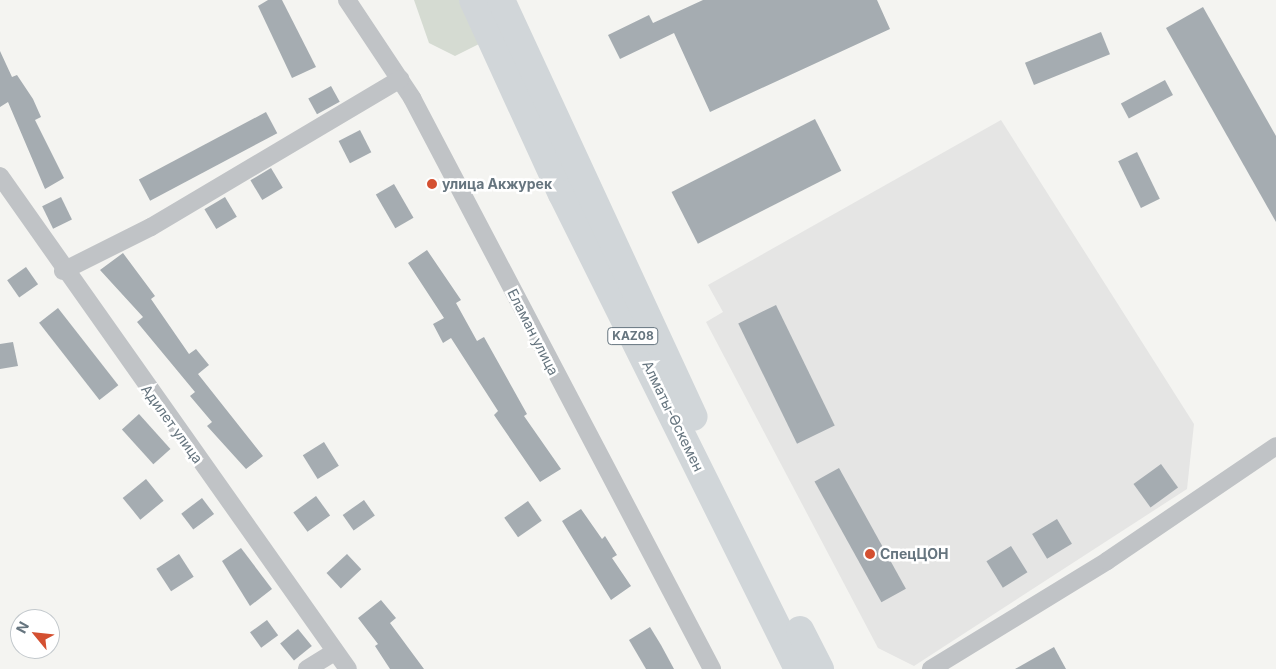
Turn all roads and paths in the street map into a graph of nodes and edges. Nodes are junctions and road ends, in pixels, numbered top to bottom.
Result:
1 (347, 0) edge
2 (473, 0) edge
3 (501, 0) edge
4 (400, 79) junction
5 (0, 176) edge
6 (63, 271) junction
7 (1276, 446) edge
8 (334, 652) junction
9 (306, 669) edge
10 (348, 669) edge
11 (712, 669) edge
12 (798, 669) edge
13 (820, 669) edge
14 (931, 669) edge

1 - 4 street, Еламан улица
2 - 12 main road, Алматы-Өскемен / KAZ08
3 - 13 main road, Алматы-Өскемен / KAZ08
4 - 6 street
4 - 11 street, Еламан улица
5 - 6 street, Адилет улица
6 - 8 street, Адилет улица
7 - 14 street
8 - 9 street
8 - 10 street, Адилет улица

